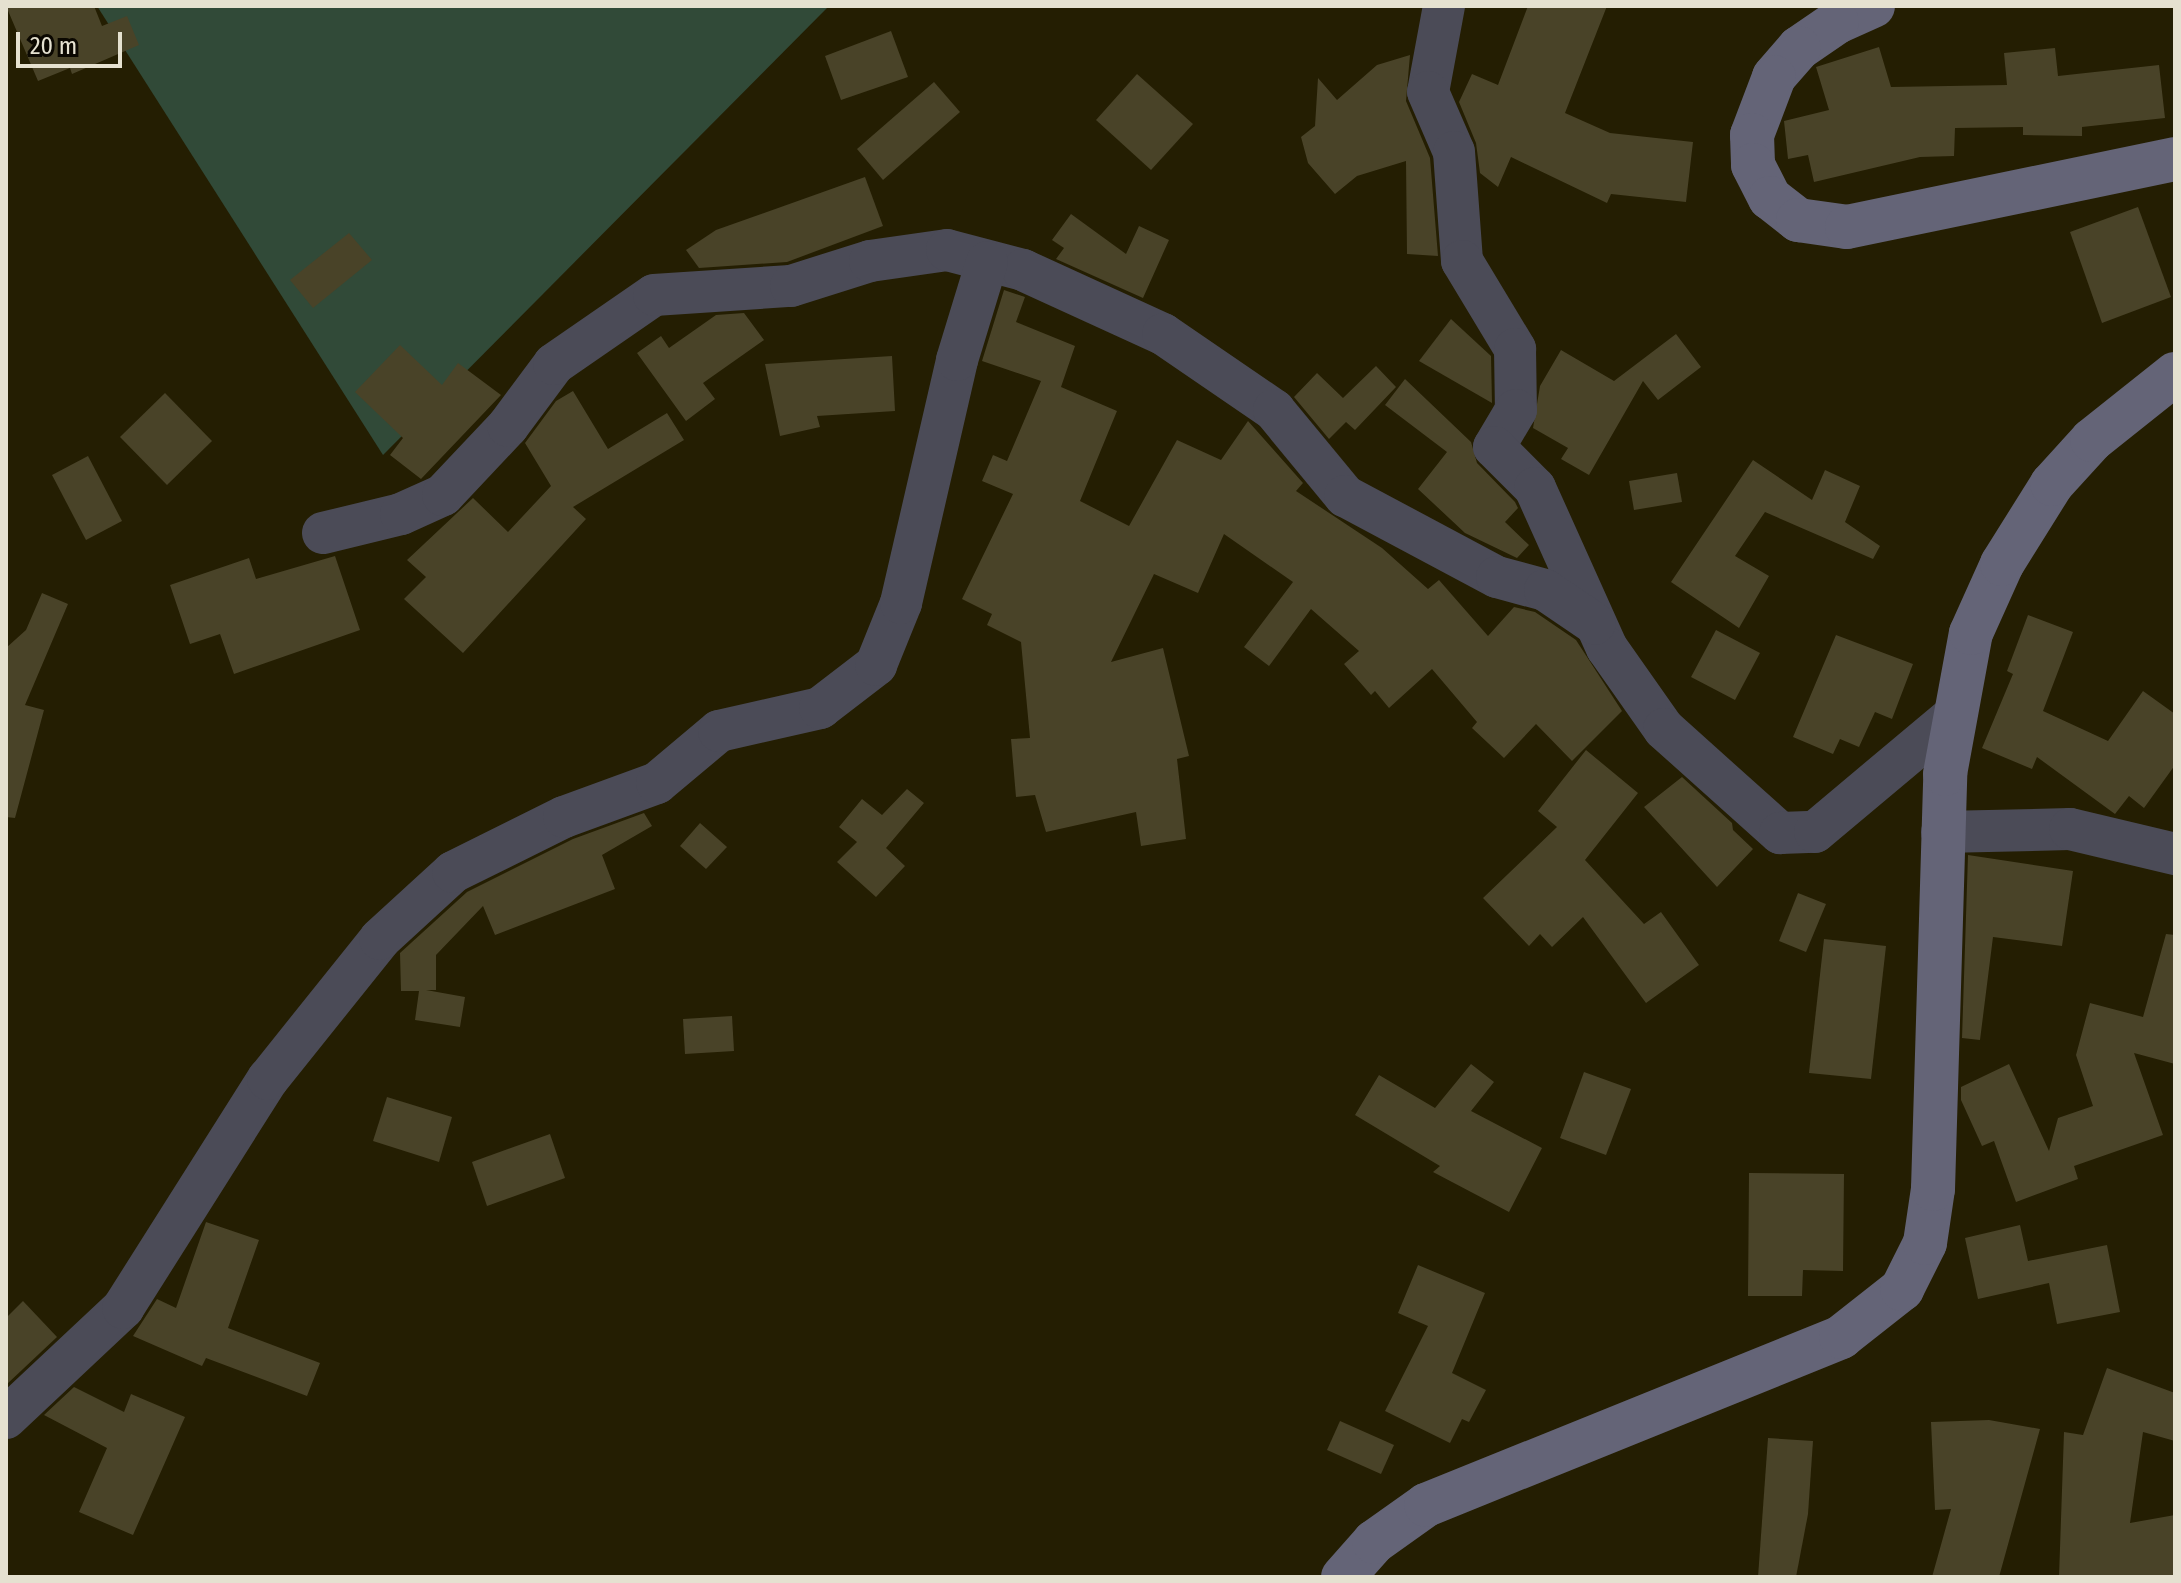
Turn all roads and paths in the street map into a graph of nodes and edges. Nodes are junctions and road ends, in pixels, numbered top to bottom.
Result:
1 (1444, 6) edge
2 (1873, 6) edge
3 (2175, 159) edge
4 (987, 262) junction
5 (2175, 374) edge
6 (323, 533) dead end
7 (1595, 624) junction
8 (1951, 718) junction
9 (1942, 832) junction
10 (2175, 854) edge
11 (6, 1418) edge
12 (1343, 1577) edge

1 - 7 street
2 - 3 main road
4 - 6 street
4 - 7 street
4 - 11 street
5 - 8 main road
7 - 8 street
8 - 9 main road
9 - 10 street
9 - 12 main road

